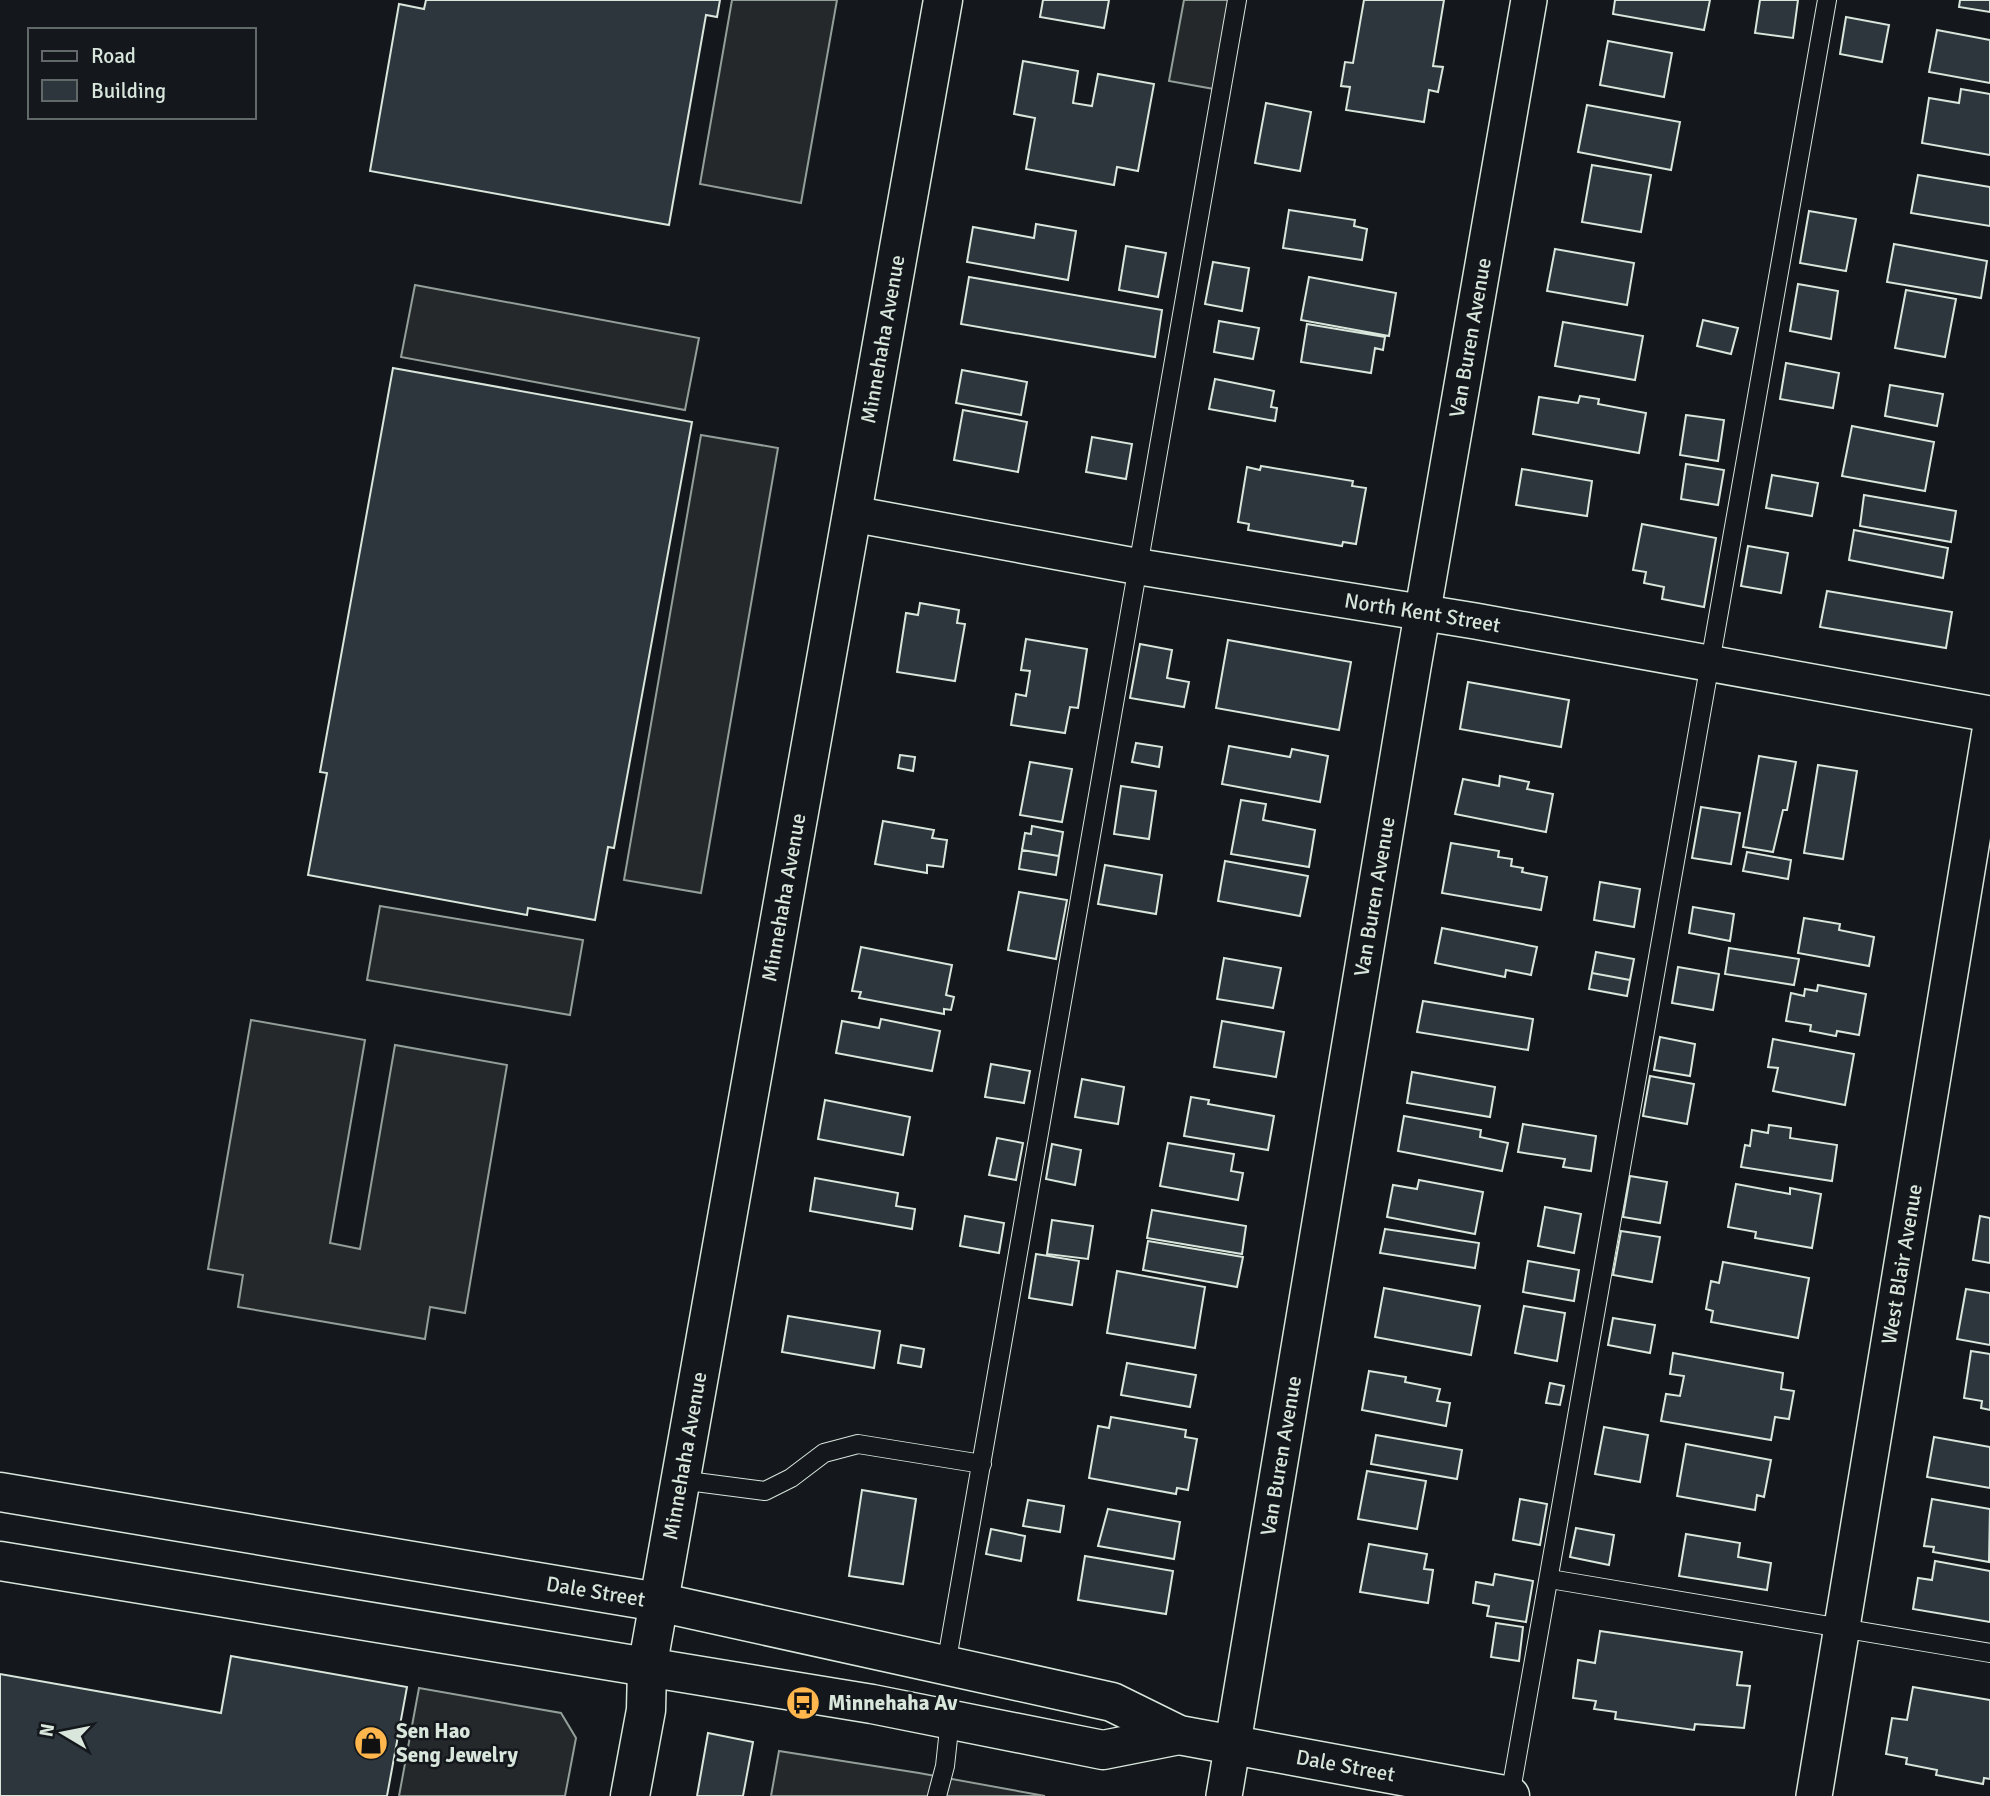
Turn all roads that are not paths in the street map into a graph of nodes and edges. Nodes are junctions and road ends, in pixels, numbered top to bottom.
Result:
1 (943, 0) edge
2 (1237, 0) edge
3 (1529, 0) edge
4 (1827, 0) edge
5 (853, 514) junction
6 (1140, 567) junction
7 (1423, 612) junction
8 (1707, 663) junction
9 (1990, 714) edge
10 (1990, 731) edge
11 (982, 1464) junction
12 (680, 1480) junction
13 (0, 1492) edge
14 (0, 1561) edge
15 (1550, 1580) junction
16 (658, 1602) junction
17 (1842, 1628) junction
18 (1990, 1653) edge
19 (946, 1665) junction
20 (646, 1669) junction
21 (950, 1720) junction
22 (1179, 1735) junction
23 (1233, 1744) junction
24 (631, 1796) edge
25 (937, 1796) edge
26 (1224, 1796) edge
27 (1510, 1796) edge
28 (1814, 1796) edge

1 - 5 main road, Minnehaha Avenue
2 - 6 lane
3 - 7 street, Van Buren Avenue
4 - 8 lane
5 - 6 street, North Kent Street
5 - 12 main road, Minnehaha Avenue
6 - 7 street, North Kent Street
6 - 11 lane
7 - 8 street, North Kent Street
7 - 23 street, Van Buren Avenue
8 - 9 street, North Kent Street
8 - 15 lane
10 - 17 street, West Blair Avenue
11 - 12 lane
11 - 19 lane
12 - 16 main road, Minnehaha Avenue
13 - 16 main road, Dale Street
14 - 20 main road, Dale Street
15 - 17 lane
15 - 27 lane
16 - 19 main road, Dale Street
16 - 20 main road, Minnehaha Avenue
17 - 18 lane
17 - 28 street, West Blair Avenue
19 - 22 main road, Dale Street
20 - 21 main road, Dale Street
20 - 24 main road, Minnehaha Avenue
21 - 22 main road, Dale Street
21 - 25 lane
22 - 23 main road, Dale Street
23 - 26 street, Van Buren Avenue
23 - 27 main road, Dale Street

